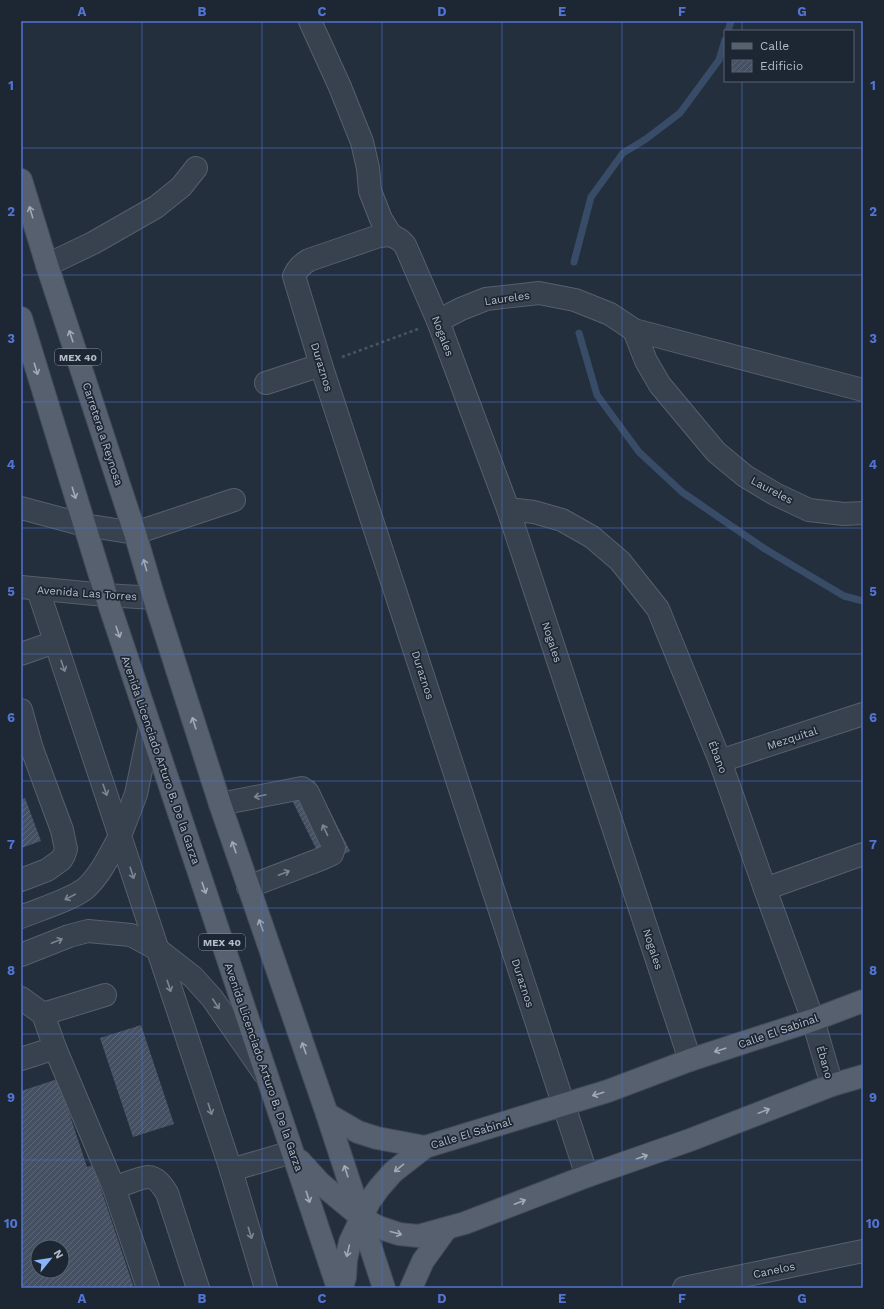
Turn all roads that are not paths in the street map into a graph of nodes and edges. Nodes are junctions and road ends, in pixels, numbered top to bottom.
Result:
1 (310, 21) edge
2 (196, 168) dead end
3 (21, 180) edge
4 (391, 235) junction
5 (47, 265) junction
6 (21, 318) edge
7 (438, 321) junction
8 (634, 330) junction
9 (321, 365) junction
10 (266, 383) dead end
11 (863, 390) edge
12 (234, 500) dead end
13 (21, 508) edge
14 (508, 509) junction
15 (863, 513) edge
16 (84, 525) junction
17 (135, 533) junction
18 (29, 588) edge
19 (106, 596) junction
20 (154, 598) junction
21 (55, 642) junction
22 (21, 654) edge
23 (21, 710) edge
24 (863, 714) edge
25 (150, 727) junction
26 (720, 761) junction
27 (220, 804) junction
28 (120, 836) junction
29 (863, 854) edge
30 (21, 880) edge
31 (248, 887) junction
32 (765, 889) junction
33 (21, 917) edge
34 (157, 949) junction
35 (21, 955) edge
36 (105, 995) dead end
37 (21, 998) edge
38 (863, 1001) edge
39 (43, 1014) junction
40 (813, 1020) junction
41 (55, 1048) junction
42 (21, 1059) edge
43 (690, 1060) junction
44 (863, 1076) edge
45 (268, 1079) junction
46 (832, 1085) junction
47 (563, 1105) junction
48 (327, 1114) junction
49 (425, 1147) junction
50 (292, 1152) junction
51 (231, 1170) junction
52 (587, 1176) junction
53 (114, 1188) junction
54 (361, 1217) junction
55 (446, 1229) junction
56 (863, 1251) edge
57 (148, 1288) edge
58 (198, 1288) edge
59 (266, 1288) edge
60 (338, 1288) edge
61 (342, 1288) edge
62 (384, 1288) edge
63 (411, 1288) edge
64 (684, 1288) edge

1 - 4 street, Nogales
2 - 5 street
5 -> 3 main road, Carretera a Reynosa / MEX 40
4 - 7 street, Nogales
4 - 9 street, Duraznos
17 -> 5 main road, Carretera a Reynosa / MEX 40
6 -> 16 main road, MEX 40
7 - 8 street, Laureles
7 - 14 street, Nogales
8 - 11 street, Laureles
8 - 15 street, Laureles
9 - 10 street
9 - 47 street, Duraznos
12 - 17 street
13 - 16 street
14 - 26 street, Ébano
14 - 43 street, Nogales
16 - 17 street
16 - 19 main road, MEX 40
20 -> 17 main road, Carretera a Reynosa / MEX 40
18 - 19 street, Avenida Las Torres
18 - 21 street
19 - 20 street, Avenida Las Torres
19 -> 25 main road, Avenida Licenciado Arturo B. De la Garza / MEX 40
27 -> 20 main road, MEX 40
21 - 22 street
21 -> 28 street
23 - 30 street
24 - 26 street, Mezquital
25 - 28 street
25 -> 45 main road, Avenida Licenciado Arturo B. De la Garza / MEX 40
26 - 32 street, Ébano
31 -> 27 main road, MEX 40
31 -> 27 street
28 -> 33 street
28 -> 34 street
29 - 32 street
48 -> 31 main road, MEX 40
32 - 40 street, Ébano
35 -> 34 street
34 -> 45 street
34 -> 51 street
36 - 39 street
37 - 39 street
38 - 40 main road, Calle El Sabinal
39 - 41 street
40 -> 43 main road, Calle El Sabinal
40 - 46 street, Ébano
41 - 42 street
41 - 53 street
43 -> 47 main road, Calle El Sabinal
44 - 46 main road
45 - 50 main road, Avenida Licenciado Arturo B. De la Garza / MEX 40
52 -> 46 main road
47 - 49 main road, Calle El Sabinal
47 - 52 street, Duraznos
48 - 49 main road
54 -> 48 main road, MEX 40
49 -> 54 main road, Calle El Sabinal
50 - 51 street
50 - 54 main road
50 -> 60 main road, Avenida Licenciado Arturo B. De la Garza / MEX 40
51 -> 59 street
55 -> 52 main road
53 - 57 street
53 - 58 street
54 -> 55 main road
54 -> 61 main road, Calle El Sabinal
54 - 62 main road, MEX 40
55 - 63 main road
56 - 64 street, Canelos

